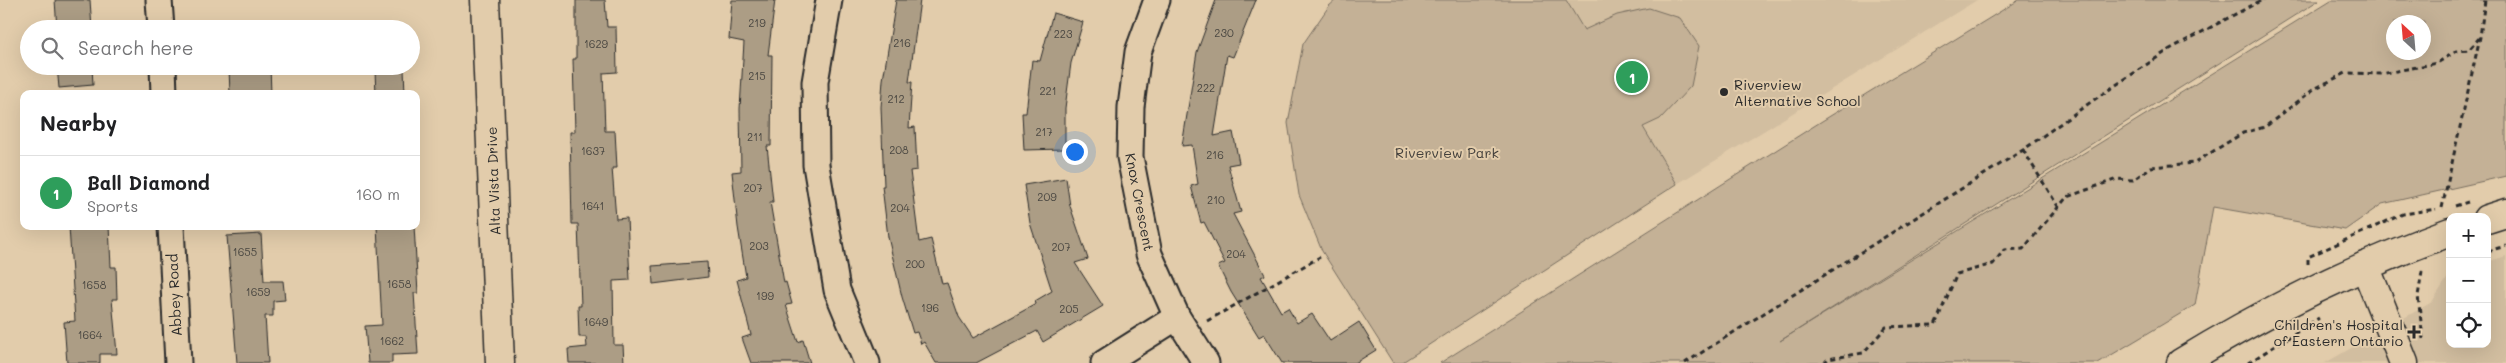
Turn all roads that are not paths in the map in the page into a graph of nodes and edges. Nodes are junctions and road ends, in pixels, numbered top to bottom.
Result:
1 (159, 0) edge
2 (485, 0) edge
3 (829, 0) edge
4 (1157, 0) edge
5 (160, 20) edge
6 (163, 75) edge
7 (164, 90) edge
8 (2480, 210) edge
9 (2506, 213) edge
10 (2446, 220) edge
11 (171, 230) edge
12 (2365, 266) junction
13 (1177, 317) junction
14 (178, 363) edge
15 (500, 363) edge
16 (867, 363) edge
17 (1104, 363) edge
18 (1206, 363) edge
19 (2181, 363) edge
20 (2404, 363) edge

1 - 5 street
2 - 15 street, Alta Vista Drive
3 - 16 street
4 - 13 street, Knox Crescent
6 - 7 street
8 - 9 street
10 - 12 street
11 - 14 street, Abbey Road
12 - 19 street
12 - 20 street
13 - 17 street
13 - 18 street, Knox Crescent

